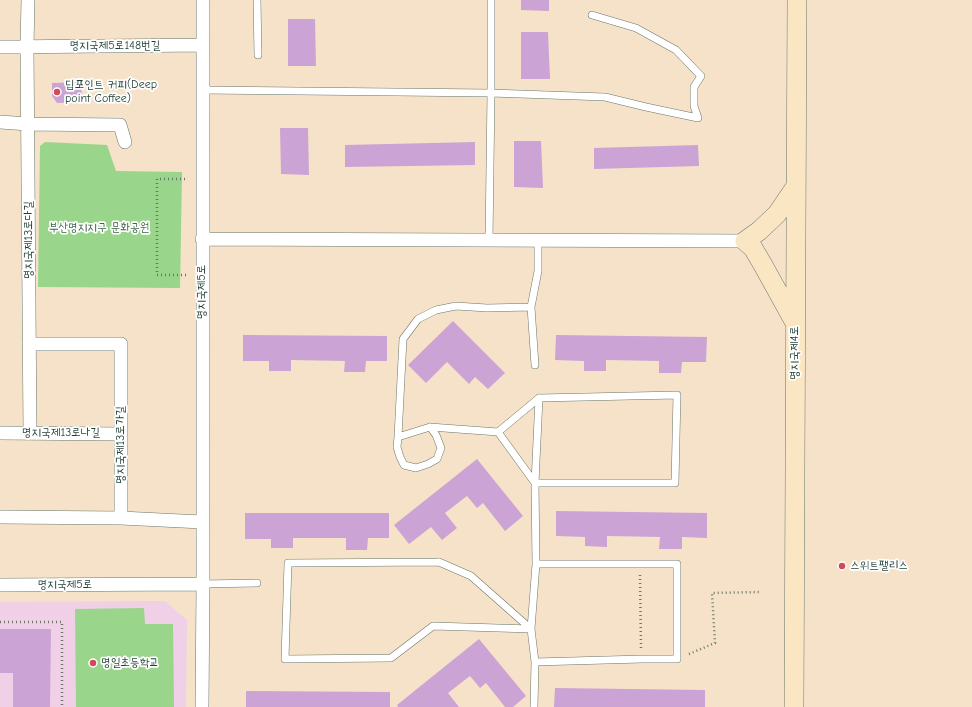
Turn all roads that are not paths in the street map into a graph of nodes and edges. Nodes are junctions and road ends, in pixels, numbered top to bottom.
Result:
1 (28, 0) edge
2 (203, 0) edge
3 (258, 0) edge
4 (492, 0) edge
5 (797, 0) edge
6 (592, 15) dead end
7 (203, 45) junction
8 (0, 47) edge
9 (27, 47) junction
10 (258, 54) dead end
11 (203, 90) junction
12 (491, 93) junction
13 (0, 122) edge
14 (28, 124) junction
15 (125, 142) dead end
16 (796, 186) junction
17 (202, 239) junction
18 (489, 240) junction
19 (538, 241) junction
20 (745, 242) junction
21 (531, 307) junction
22 (796, 324) junction
23 (29, 344) junction
24 (535, 365) dead end
25 (540, 398) junction
26 (430, 427) junction
27 (498, 432) junction
28 (0, 433) edge
29 (30, 433) junction
30 (121, 434) junction
31 (398, 437) junction
32 (535, 483) junction
33 (0, 517) edge
34 (121, 518) junction
35 (202, 522) junction
36 (536, 564) junction
37 (257, 583) dead end
38 (203, 584) junction
39 (0, 585) edge
40 (531, 629) junction
41 (535, 662) junction
42 (202, 707) edge
43 (534, 707) edge
44 (794, 707) edge

1 - 9 street
2 - 7 street, 명지국제5로
3 - 10 lane
4 - 12 lane
5 - 16 main road, 명지국제4로
6 - 12 lane
7 - 9 street, 명지국제5로148번길
7 - 11 street, 명지국제5로
8 - 9 street, 명지국제5로148번길
9 - 14 street, 명지국제13로다길
11 - 12 lane
11 - 17 street, 명지국제5로
12 - 18 lane
13 - 14 street
14 - 15 street
14 - 23 street, 명지국제13로다길
16 - 20 main road
16 - 22 main road, 명지국제4로
17 - 18 street
17 - 35 street, 명지국제5로
18 - 19 street
19 - 20 street
19 - 21 lane
20 - 22 main road
21 - 24 lane
21 - 31 lane
22 - 44 main road, 명지국제4로
23 - 29 street, 명지국제13로다길
23 - 30 street, 명지국제13로가길
25 - 27 lane
25 - 32 lane
25 - 32 lane
26 - 27 lane
26 - 31 lane
26 - 31 lane
27 - 32 lane
28 - 29 street, 명지국제13로나길
29 - 30 street, 명지국제13로나길
30 - 34 street, 명지국제13로가길
32 - 36 lane
33 - 34 street
34 - 35 street
35 - 38 street, 명지국제5로
36 - 40 lane
36 - 41 lane
37 - 38 lane
38 - 39 street, 명지국제5로
38 - 42 street, 명지국제5로
40 - 40 lane
40 - 41 lane
41 - 43 lane

